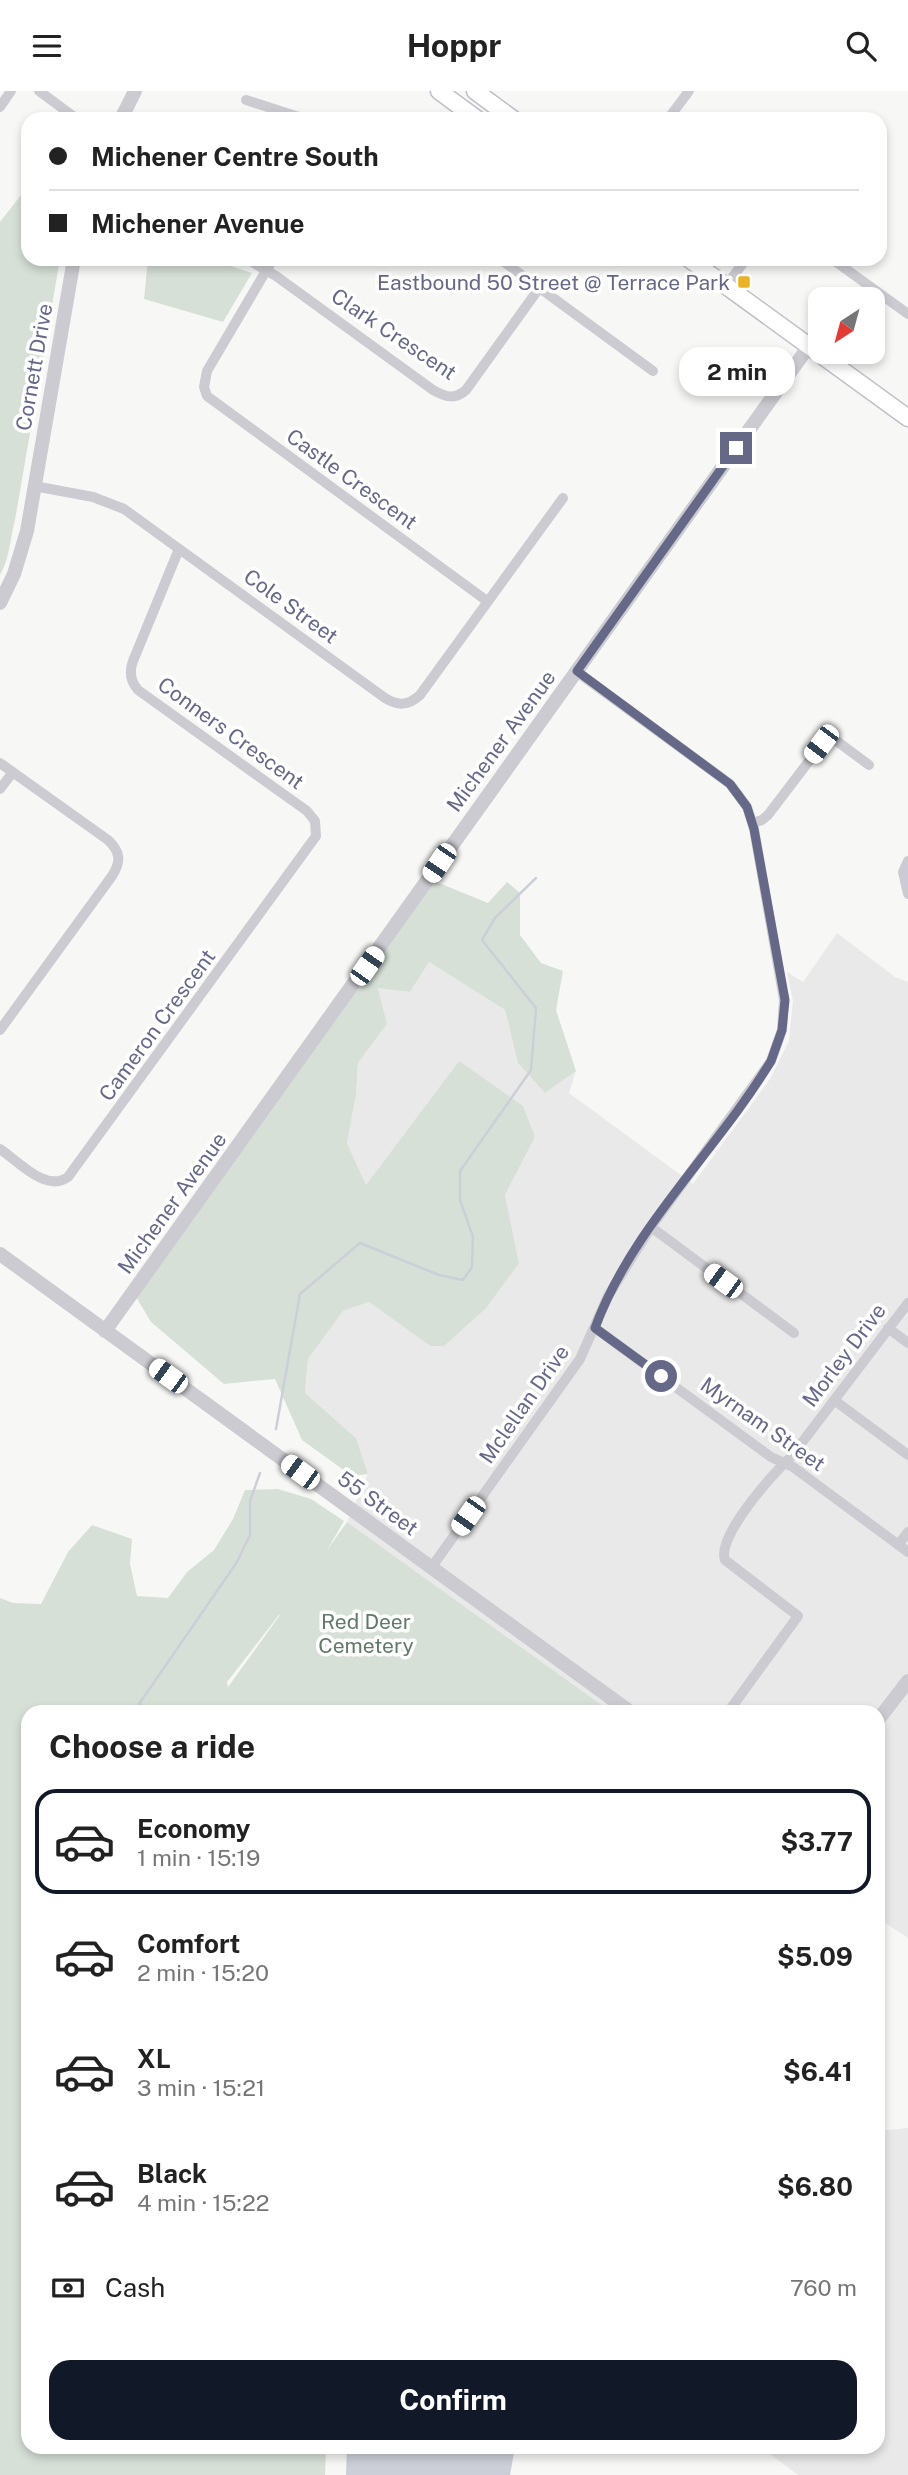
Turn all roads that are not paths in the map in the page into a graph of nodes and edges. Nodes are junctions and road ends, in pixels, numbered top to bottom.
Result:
1 (11, 91) edge
2 (39, 91) edge
3 (439, 91) edge
4 (475, 91) edge
5 (689, 91) edge
6 (135, 92) edge
7 (246, 100) dead end
8 (0, 107) edge
9 (68, 112) edge
10 (125, 112) edge
11 (283, 112) edge
12 (468, 112) edge
13 (504, 112) edge
14 (673, 112) edge
15 (73, 266) edge
16 (260, 266) edge
17 (269, 266) edge
18 (510, 266) edge
19 (699, 266) edge
20 (741, 266) edge
21 (842, 266) edge
22 (267, 270) junction
23 (726, 286) junction
24 (540, 288) junction
25 (908, 314) edge
26 (808, 345) edge
27 (808, 347) edge
28 (834, 364) edge
29 (653, 371) dead end
30 (908, 418) edge
31 (34, 487) junction
32 (563, 498) dead end
33 (179, 549) junction
34 (488, 601) junction
35 (0, 603) edge
36 (577, 671) junction
37 (0, 763) edge
38 (869, 765) dead end
39 (13, 772) junction
40 (0, 789) edge
41 (753, 823) junction
42 (316, 828) joint
43 (908, 860) edge
44 (908, 894) edge
45 (0, 1030) edge
46 (0, 1149) edge
47 (651, 1227) junction
48 (0, 1254) edge
49 (908, 1303) edge
50 (595, 1328) junction
51 (888, 1328) junction
52 (105, 1331) junction
53 (794, 1333) dead end
54 (908, 1343) edge
55 (834, 1400) junction
56 (908, 1455) edge
57 (784, 1463) junction
58 (908, 1532) edge
59 (898, 1545) junction
60 (908, 1552) edge
61 (431, 1568) junction
62 (908, 1681) edge
63 (621, 1705) edge
64 (733, 1705) edge
65 (885, 1711) edge

1 - 8 street
2 - 9 street
3 - 12 main road
4 - 13 main road
5 - 14 street
6 - 10 street
7 - 11 street
15 - 31 street, Cornett Drive
16 - 22 street, Clark Crescent
17 - 22 street
18 - 24 street
19 - 23 main road
20 - 23 street
21 - 25 street
22 - 24 street, Clark Crescent
22 - 34 street, Castle Crescent
23 - 26 main road
24 - 29 street
27 - 36 street, Michener Avenue
28 - 30 main road
31 - 33 street, Cole Street
31 - 35 street, Cornett Drive
32 - 34 street
33 - 34 street, Cole Street
33 - 42 street, Conners Crescent
36 - 41 street, Mclellan Drive
36 - 52 street, Michener Avenue
37 - 39 street
38 - 41 street
39 - 40 street
39 - 45 street
41 - 47 street, Mclellan Drive
42 - 46 street, Cameron Crescent
43 - 44 street
47 - 50 street, Mclellan Drive
47 - 53 street
48 - 52 street, 55 Street
49 - 51 street, Morley Drive
50 - 57 street, Myrnam Street
50 - 61 street, Mclellan Drive
51 - 54 street
51 - 55 street, Morley Drive
52 - 61 street, 55 Street
55 - 56 street
55 - 57 street, Morley Drive
57 - 59 street, Myrnam Street
57 - 64 street, Morley Drive
58 - 59 street
59 - 60 street, Myrnam Street
61 - 63 street, 55 Street
62 - 65 street

